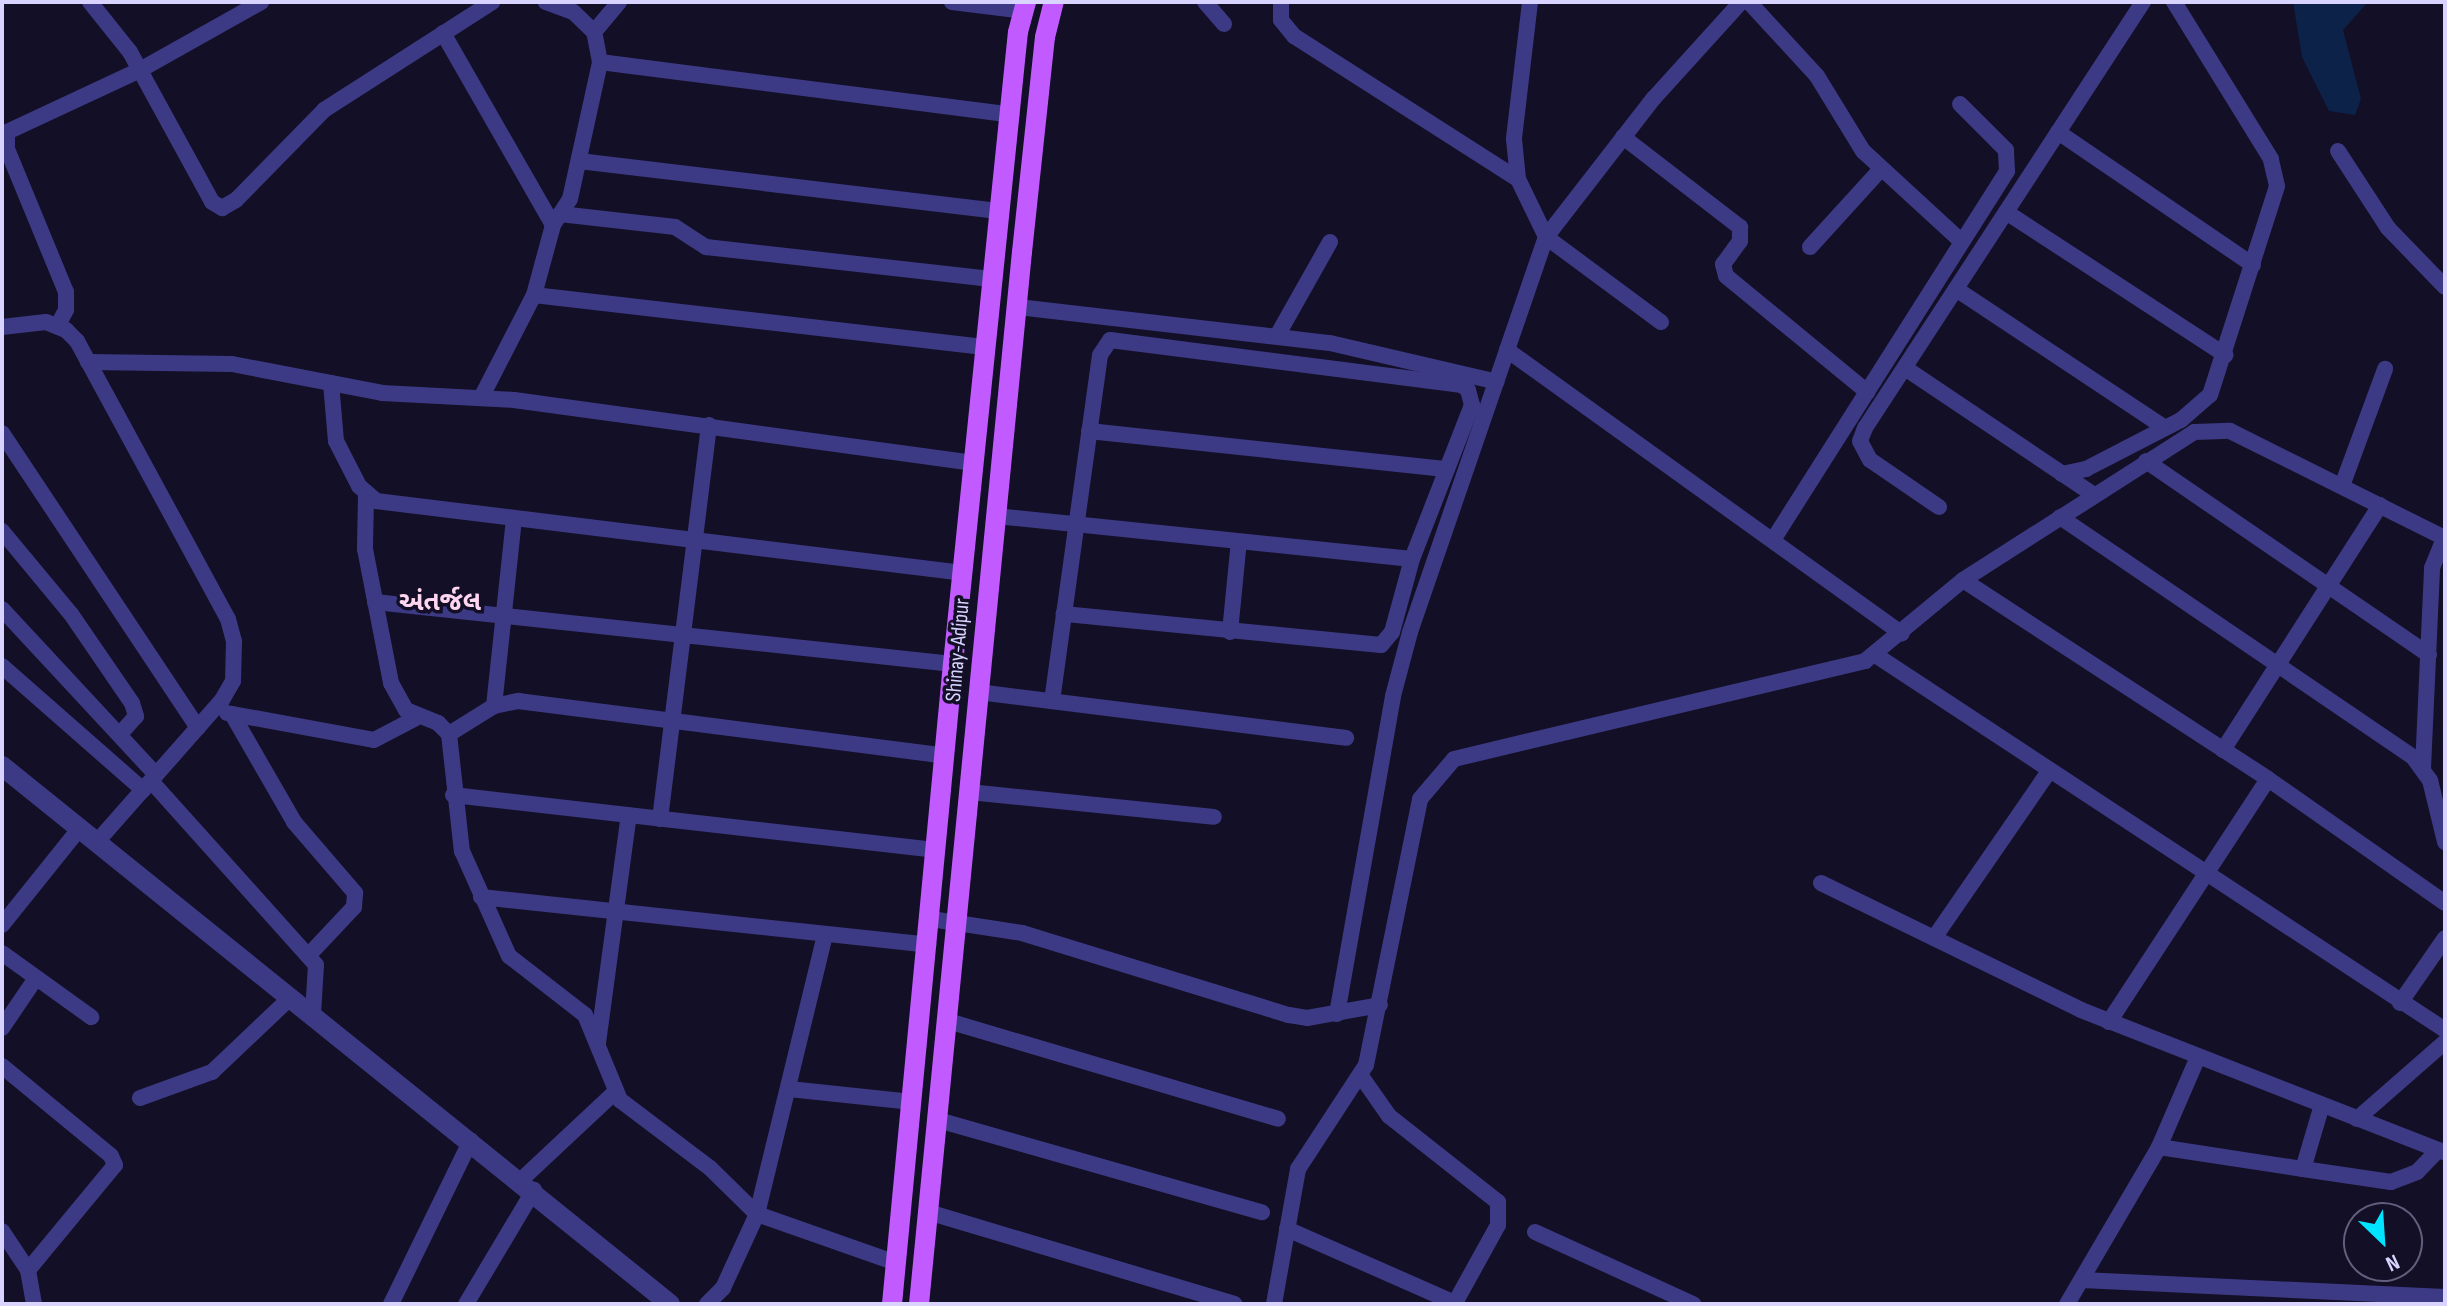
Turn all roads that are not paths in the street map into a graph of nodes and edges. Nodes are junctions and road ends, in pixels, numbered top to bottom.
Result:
1 (90, 2) edge
2 (261, 2) edge
3 (492, 2) edge
4 (546, 2) edge
5 (619, 2) edge
6 (952, 2) edge
7 (1054, 2) edge
8 (1205, 2) edge
9 (1281, 2) edge
10 (1530, 2) edge
11 (1741, 2) edge
12 (1749, 2) edge
13 (2143, 2) edge
14 (2174, 2) edge
15 (1025, 6) edge
16 (1224, 24) dead end
17 (594, 32) junction
18 (443, 33) junction
19 (600, 62) junction
20 (140, 70) junction
21 (1960, 104) dead end
22 (1012, 115) junction
23 (2058, 132) junction
24 (1623, 137) junction
25 (2338, 151) dead end
26 (579, 161) junction
27 (1881, 169) junction
28 (1518, 179) junction
29 (1000, 211) junction
30 (2006, 212) junction
31 (557, 219) junction
32 (1546, 237) junction
33 (1330, 242) dead end
34 (1962, 242) junction
35 (1810, 247) dead end
36 (2253, 265) junction
37 (993, 279) junction
38 (2445, 287) edge
39 (1956, 289) junction
40 (534, 295) junction
41 (1018, 307) junction
42 (1661, 322) dead end
43 (58, 325) junction
44 (2, 327) edge
45 (1277, 336) junction
46 (986, 347) junction
47 (1507, 350) junction
48 (2225, 355) junction
49 (88, 362) junction
50 (1905, 368) junction
51 (2385, 369) dead end
52 (1497, 382) junction
53 (331, 383) junction
54 (1867, 392) junction
55 (481, 398) junction
56 (709, 425) junction
57 (2165, 428) junction
58 (1089, 431) junction
59 (2, 433) edge
60 (2146, 461) junction
61 (974, 463) junction
62 (1447, 469) junction
63 (2062, 474) junction
64 (2342, 486) junction
65 (366, 495) junction
66 (2094, 495) junction
67 (2380, 505) junction
68 (1939, 507) dead end
69 (996, 516) junction
70 (2060, 517) junction
71 (514, 519) junction
72 (1076, 524) junction
73 (2, 531) edge
74 (2444, 536) edge
75 (1773, 540) junction
76 (695, 541) junction
77 (1239, 541) junction
78 (1412, 559) junction
79 (963, 573) junction
80 (1963, 580) junction
81 (2329, 585) junction
82 (375, 602) junction
83 (2, 609) edge
84 (1064, 614) junction
85 (504, 616) junction
86 (1230, 632) junction
87 (1902, 634) junction
88 (683, 635) junction
89 (2429, 655) junction
90 (1877, 656) junction
91 (953, 664) junction
92 (2278, 664) junction
93 (2, 666) edge
94 (978, 692) junction
95 (1052, 701) junction
96 (494, 706) junction
97 (213, 710) junction
98 (232, 714) junction
99 (416, 718) junction
100 (672, 721) junction
101 (198, 728) junction
102 (121, 733) junction
103 (449, 734) junction
104 (1346, 738) dead end
105 (2223, 750) junction
106 (945, 756) junction
107 (2, 766) edge
108 (2423, 768) junction
109 (2049, 771) junction
110 (2268, 779) junction
111 (150, 782) junction
112 (969, 792) junction
113 (453, 795) junction
114 (2440, 802) edge
115 (629, 815) junction
116 (1214, 817) dead end
117 (660, 819) junction
118 (80, 828) junction
119 (97, 842) junction
120 (2445, 842) edge
121 (937, 850) junction
122 (2205, 875) junction
123 (1821, 883) dead end
124 (481, 897) junction
125 (2445, 903) edge
126 (616, 911) junction
127 (931, 919) junction
128 (957, 921) junction
129 (2, 925) edge
130 (825, 934) junction
131 (1934, 938) junction
132 (2445, 938) edge
133 (928, 945) junction
134 (2, 953) edge
135 (308, 956) junction
136 (36, 978) junction
137 (291, 997) junction
138 (2400, 1003) junction
139 (1380, 1005) junction
140 (313, 1014) junction
141 (1337, 1014) junction
142 (91, 1017) dead end
143 (948, 1021) junction
144 (2109, 1022) junction
145 (2, 1028) edge
146 (2445, 1030) edge
147 (2445, 1042) edge
148 (598, 1047) junction
149 (2198, 1057) junction
150 (2, 1066) edge
151 (1361, 1076) junction
152 (789, 1089) junction
153 (614, 1093) junction
154 (140, 1098) dead end
155 (912, 1102) junction
156 (2322, 1105) junction
157 (1278, 1119) dead end
158 (2357, 1119) junction
159 (938, 1120) junction
160 (471, 1140) junction
161 (2159, 1147) junction
162 (2441, 1152) edge
163 (2303, 1169) junction
164 (527, 1185) junction
165 (928, 1212) junction
166 (1262, 1212) dead end
167 (757, 1214) junction
168 (1287, 1229) junction
169 (2, 1231) edge
170 (1535, 1232) dead end
171 (896, 1263) junction
172 (28, 1270) junction
173 (2082, 1280) junction
174 (2267, 1296) edge
175 (2445, 1297) edge
176 (34, 1304) edge
177 (391, 1304) edge
178 (466, 1304) edge
179 (670, 1304) edge
180 (707, 1304) edge
181 (892, 1304) edge
182 (919, 1304) edge
183 (1235, 1304) edge
184 (1274, 1304) edge
185 (1456, 1304) edge
186 (1693, 1304) edge
187 (2067, 1304) edge

1 - 20 street
2 - 20 street
3 - 18 street
4 - 17 street
5 - 17 street
6 - 15 street
7 - 41 main road, Shinay-Adipur
8 - 16 street
9 - 28 street
10 - 28 street
11 - 24 street
12 - 27 street
13 - 23 street
14 - 36 street
15 - 22 main road, Shinay-Adipur
17 - 19 street
18 - 20 street
18 - 31 street
19 - 22 street
19 - 26 street
20 - 43 street
21 - 34 street
22 - 29 main road, Shinay-Adipur
23 - 30 street
23 - 36 street
24 - 32 street
24 - 54 street
25 - 38 street
26 - 29 street
26 - 31 street
27 - 34 street
27 - 35 street
28 - 32 street
29 - 37 main road, Shinay-Adipur
30 - 39 street
30 - 48 street
31 - 37 street
31 - 40 street
32 - 42 street
32 - 47 street
33 - 45 street
34 - 54 street
36 - 48 street
37 - 46 main road, Shinay-Adipur
39 - 50 street
39 - 57 street
40 - 46 street
40 - 55 street
41 - 45 street
41 - 69 main road, Shinay-Adipur
43 - 44 street
43 - 49 street
45 - 52 street
46 - 61 main road, Shinay-Adipur
47 - 52 street
47 - 75 street
48 - 57 street
49 - 53 street
49 - 97 street
50 - 63 street
50 - 68 street
51 - 64 street
52 - 141 street
53 - 55 street
53 - 65 street
54 - 75 street
55 - 56 street
56 - 61 street
56 - 76 street
57 - 63 street
58 - 62 street
58 - 62 street
58 - 72 street
59 - 101 street
60 - 64 street
60 - 66 street
60 - 81 street
61 - 79 main road, Shinay-Adipur
62 - 78 street
63 - 66 street
64 - 67 street
65 - 71 street
65 - 82 street
66 - 70 street
67 - 74 street
67 - 81 street
69 - 72 street
69 - 94 main road, Shinay-Adipur
70 - 80 street
70 - 92 street
71 - 76 street
71 - 85 street
72 - 77 street
72 - 84 street
73 - 102 street
74 - 89 street
75 - 87 street
76 - 79 street
76 - 88 street
77 - 78 street
77 - 86 street
78 - 86 street
79 - 91 main road, Shinay-Adipur
80 - 87 street
80 - 105 street
81 - 89 street
81 - 92 street
82 - 85 street
82 - 99 street
83 - 102 street
84 - 86 street
84 - 95 street
85 - 88 street
85 - 96 street
87 - 90 street
88 - 91 street
88 - 100 street
89 - 108 street
90 - 109 street
90 - 139 street
91 - 106 main road, Shinay-Adipur
92 - 105 street
92 - 108 street
93 - 111 street
94 - 95 street
94 - 112 main road, Shinay-Adipur
95 - 104 street
96 - 100 street
96 - 103 street
97 - 98 street
97 - 101 street
98 - 99 street
98 - 135 street
99 - 103 street
100 - 106 street
100 - 117 street
101 - 111 street
102 - 111 street
103 - 113 street
105 - 110 street
106 - 121 main road, Shinay-Adipur
107 - 118 street
108 - 114 street
109 - 122 street
109 - 131 street
110 - 122 street
110 - 125 street
111 - 119 street
111 - 135 street
112 - 116 street
112 - 128 main road, Shinay-Adipur
113 - 115 street
113 - 124 street
114 - 120 street
115 - 117 street
115 - 126 street
117 - 121 street
118 - 119 street
118 - 129 street
119 - 137 street
121 - 127 main road, Shinay-Adipur
122 - 138 street
122 - 144 street
123 - 131 street
124 - 126 street
124 - 148 street
126 - 130 street
126 - 148 street
127 - 128 street
127 - 133 main road, Shinay-Adipur
128 - 141 street
128 - 143 main road, Shinay-Adipur
130 - 133 street
130 - 152 street
131 - 144 street
132 - 138 street
133 - 155 main road, Shinay-Adipur
134 - 136 street
135 - 140 street
136 - 142 street
136 - 145 street
137 - 140 street
137 - 154 street
138 - 146 street
139 - 141 street
139 - 151 street
140 - 160 street
143 - 157 street
143 - 159 main road, Shinay-Adipur
144 - 149 street
147 - 158 street
148 - 153 street
149 - 156 street
149 - 161 street
150 - 172 street
151 - 168 street
151 - 185 street
152 - 155 street
152 - 167 street
153 - 164 street
153 - 167 street
155 - 171 main road, Shinay-Adipur
156 - 158 street
156 - 163 street
158 - 162 street
159 - 165 main road, Shinay-Adipur
159 - 166 street
160 - 164 street
160 - 177 street
161 - 163 street
161 - 173 street
162 - 163 street
164 - 178 street
164 - 179 street
165 - 182 main road, Shinay-Adipur
165 - 183 street
167 - 171 street
167 - 180 street
168 - 184 street
168 - 185 street
169 - 172 street
170 - 186 street
171 - 181 main road, Shinay-Adipur
172 - 176 street
173 - 174 street
173 - 187 street
174 - 175 street

